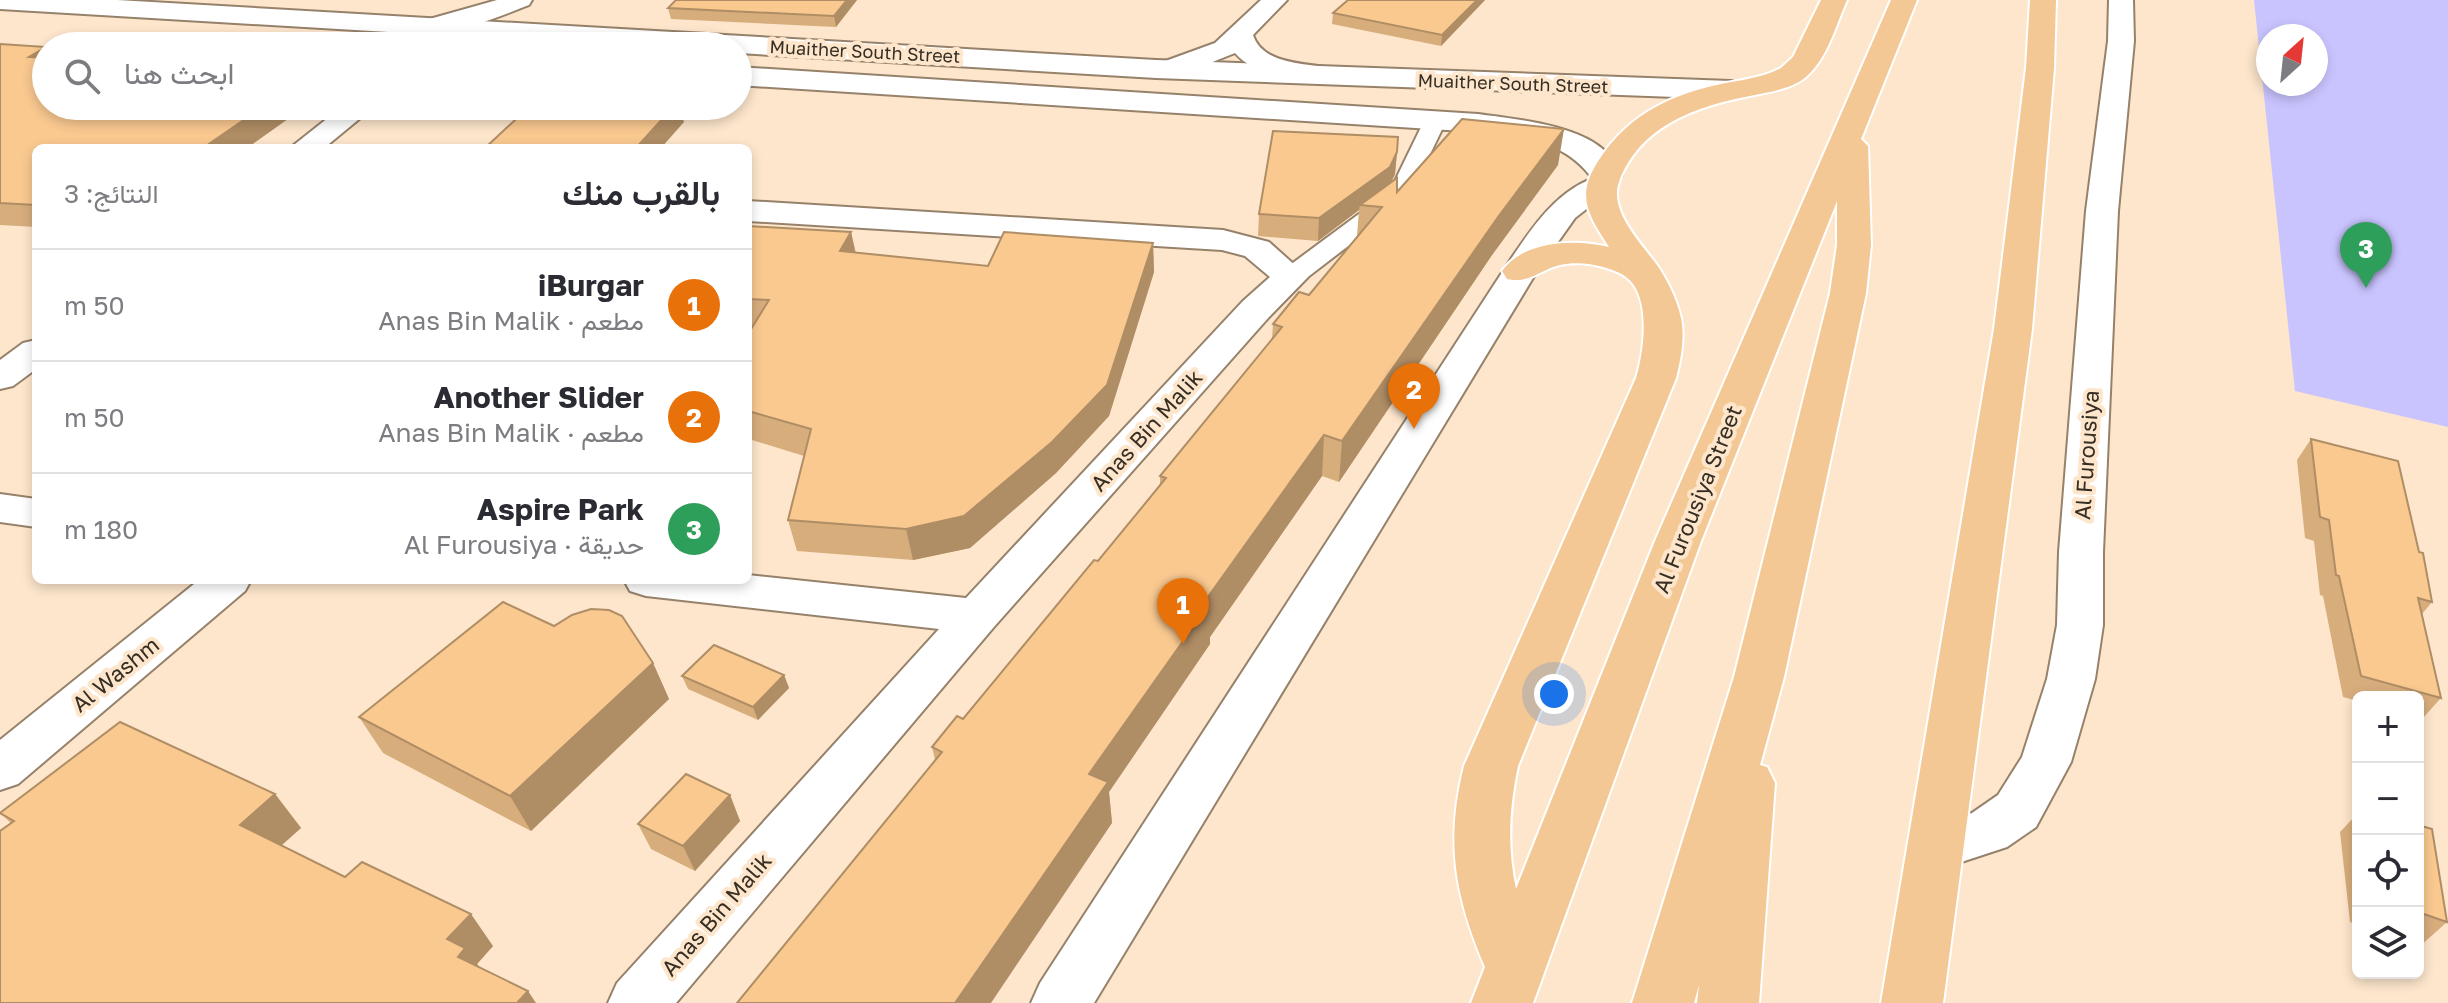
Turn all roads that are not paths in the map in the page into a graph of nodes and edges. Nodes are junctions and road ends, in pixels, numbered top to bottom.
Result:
1 (523, 0) edge
2 (1275, 0) edge
3 (1834, 0) edge
4 (1904, 0) edge
5 (2043, 0) edge
6 (2121, 0) edge
7 (0, 1) edge
8 (435, 25) junction
9 (532, 31) junction
10 (549, 32) edge
11 (1240, 35) junction
12 (752, 44) edge
13 (1170, 69) junction
14 (752, 77) edge
15 (1340, 77) junction
16 (1731, 90) junction
17 (1436, 119) junction
18 (342, 120) edge
19 (1851, 130) junction
20 (310, 144) edge
21 (1604, 180) junction
22 (752, 211) edge
23 (1520, 271) junction
24 (1643, 271) junction
25 (1291, 277) junction
26 (32, 354) edge
27 (0, 378) edge
28 (0, 508) edge
29 (32, 512) edge
30 (224, 584) edge
31 (683, 584) edge
32 (977, 616) junction
33 (1759, 677) junction
34 (0, 769) edge
35 (1937, 847) junction
36 (1509, 986) edge
37 (638, 1003) edge
38 (1061, 1003) edge
39 (1663, 1003) edge
40 (1728, 1003) edge
41 (1912, 1003) edge

1 - 8 street
1 - 9 street
2 - 11 street
3 - 16 highway
4 - 19 highway, Al Furousiya Street
5 - 35 highway
6 - 35 street, Al Furousiya
7 - 8 street, Muaither South Street
8 - 9 street, Muaither South Street
9 - 10 street, Muaither South Street
11 - 13 street
11 - 15 street
12 - 13 street, Muaither South Street
13 - 15 street, Muaither South Street
14 - 17 street, Muaither South Street
15 - 16 street, Muaither South Street
15 - 17 street
16 - 21 highway
17 - 21 street, Muaither South Street
17 - 25 street
18 - 20 street
19 - 33 highway
19 - 36 highway, Al Furousiya Street
21 - 23 street
21 - 24 highway
22 - 25 street
23 - 24 highway
23 - 38 street
24 - 36 highway
25 - 32 street, Anas Bin Malik
26 - 27 street
28 - 29 street
30 - 34 street, Al Washm
31 - 32 street
32 - 37 street, Anas Bin Malik
33 - 39 highway
33 - 40 highway
35 - 41 highway

